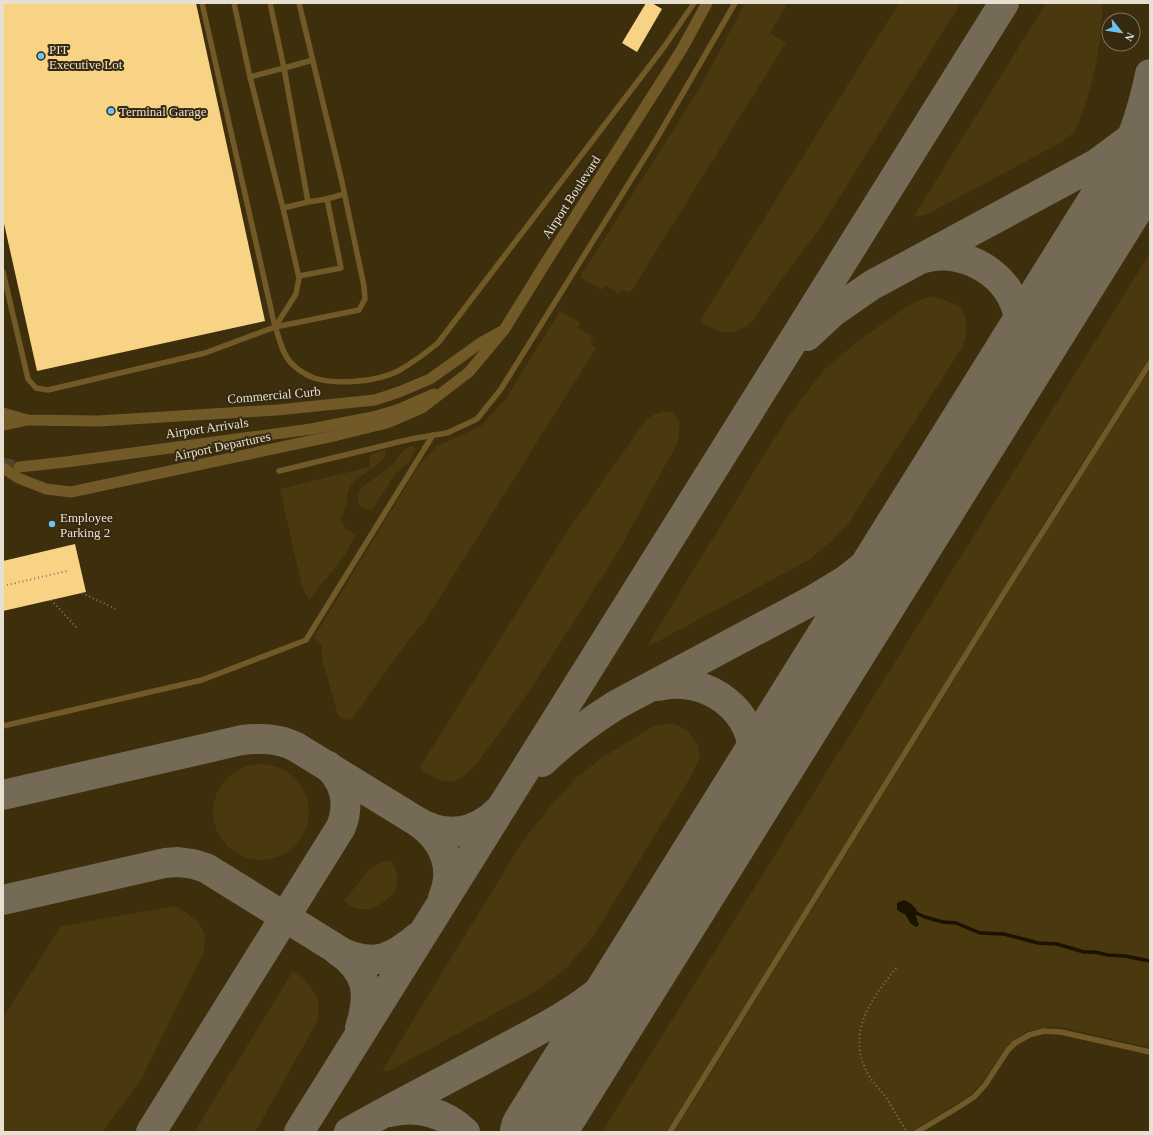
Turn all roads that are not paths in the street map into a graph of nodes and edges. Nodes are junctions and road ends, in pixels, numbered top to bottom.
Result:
1 (202, 3) edge
2 (234, 3) edge
3 (270, 3) edge
4 (299, 3) edge
5 (694, 3) edge
6 (707, 3) edge
7 (736, 3) edge
8 (313, 60) junction
9 (284, 68) junction
10 (250, 77) junction
11 (344, 194) junction
12 (327, 199) junction
13 (308, 202) junction
14 (282, 208) junction
15 (3, 272) edge
16 (299, 276) junction
17 (4, 280) edge
18 (275, 327) junction
19 (504, 330) junction
20 (1150, 363) edge
21 (442, 392) junction
22 (3, 412) edge
23 (27, 420) junction
24 (3, 425) edge
25 (434, 435) junction
26 (19, 467) tunnel mouth
27 (3, 468) edge
28 (278, 471) dead end
29 (3, 726) edge
30 (1150, 1052) edge
31 (670, 1132) edge
32 (917, 1132) edge

1 - 18 lane
2 - 10 lane
3 - 9 lane
4 - 8 lane
5 - 18 lane
6 - 19 street, Airport Boulevard
7 - 25 lane
8 - 9 lane
8 - 11 lane
9 - 10 lane
9 - 13 lane
10 - 14 lane
11 - 12 lane
11 - 18 lane
12 - 13 lane
12 - 16 lane
13 - 14 lane
14 - 16 lane
15 - 17 lane
16 - 18 lane
17 - 18 lane
19 - 21 street, Airport Boulevard
19 - 23 street, Commercial Curb
20 - 31 lane
21 - 26 street, Airport Arrivals
21 - 27 street, Airport Departures
22 - 23 street, Commercial Curb
23 - 24 street, Commercial Curb
25 - 28 lane
25 - 29 lane
30 - 32 lane

